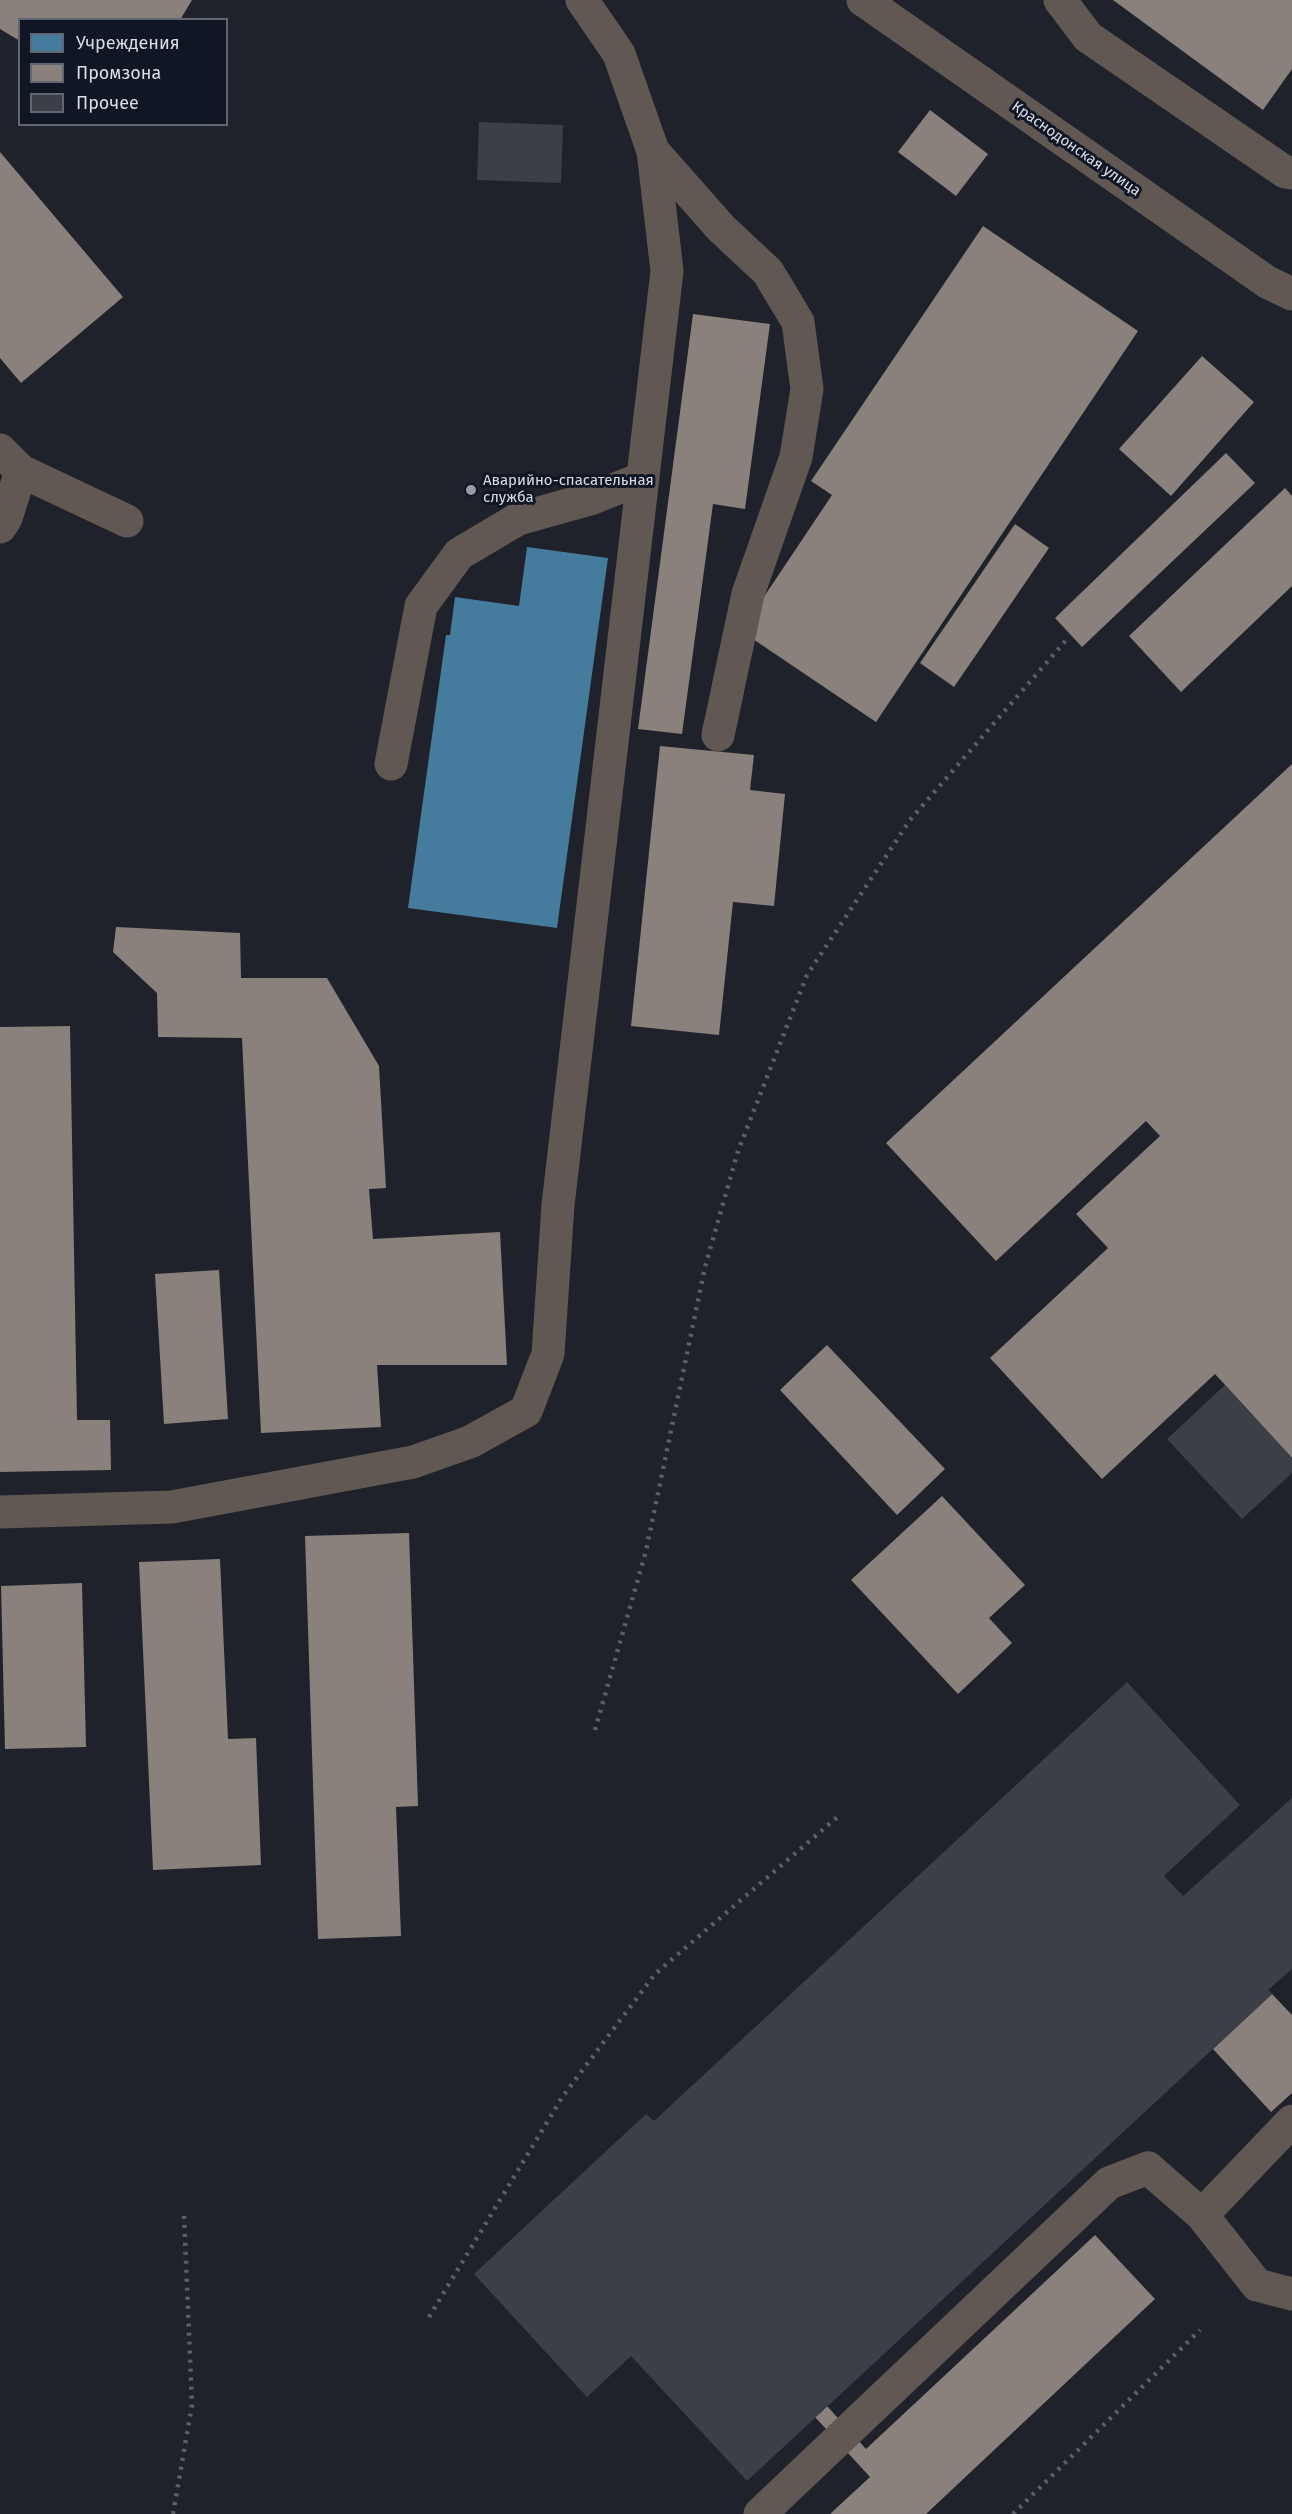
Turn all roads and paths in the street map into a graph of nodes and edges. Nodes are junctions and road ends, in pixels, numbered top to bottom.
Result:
1 (582, 0) edge
2 (863, 0) edge
3 (1060, 0) edge
4 (653, 151) junction
5 (1292, 172) edge
6 (1292, 294) edge
7 (11, 461) edge
8 (643, 478) junction
9 (127, 521) dead end
10 (0, 526) edge
11 (718, 735) dead end
12 (391, 764) dead end
13 (0, 1512) edge
14 (1292, 2121) edge
15 (1202, 2215) junction
16 (1292, 2294) edge
17 (760, 2514) edge

1 - 4 street
2 - 6 street, Краснодонская улица
3 - 5 street
4 - 8 street
4 - 11 street
7 - 9 street
7 - 10 street
8 - 12 street
8 - 13 street
14 - 15 street
15 - 16 street
15 - 17 street

